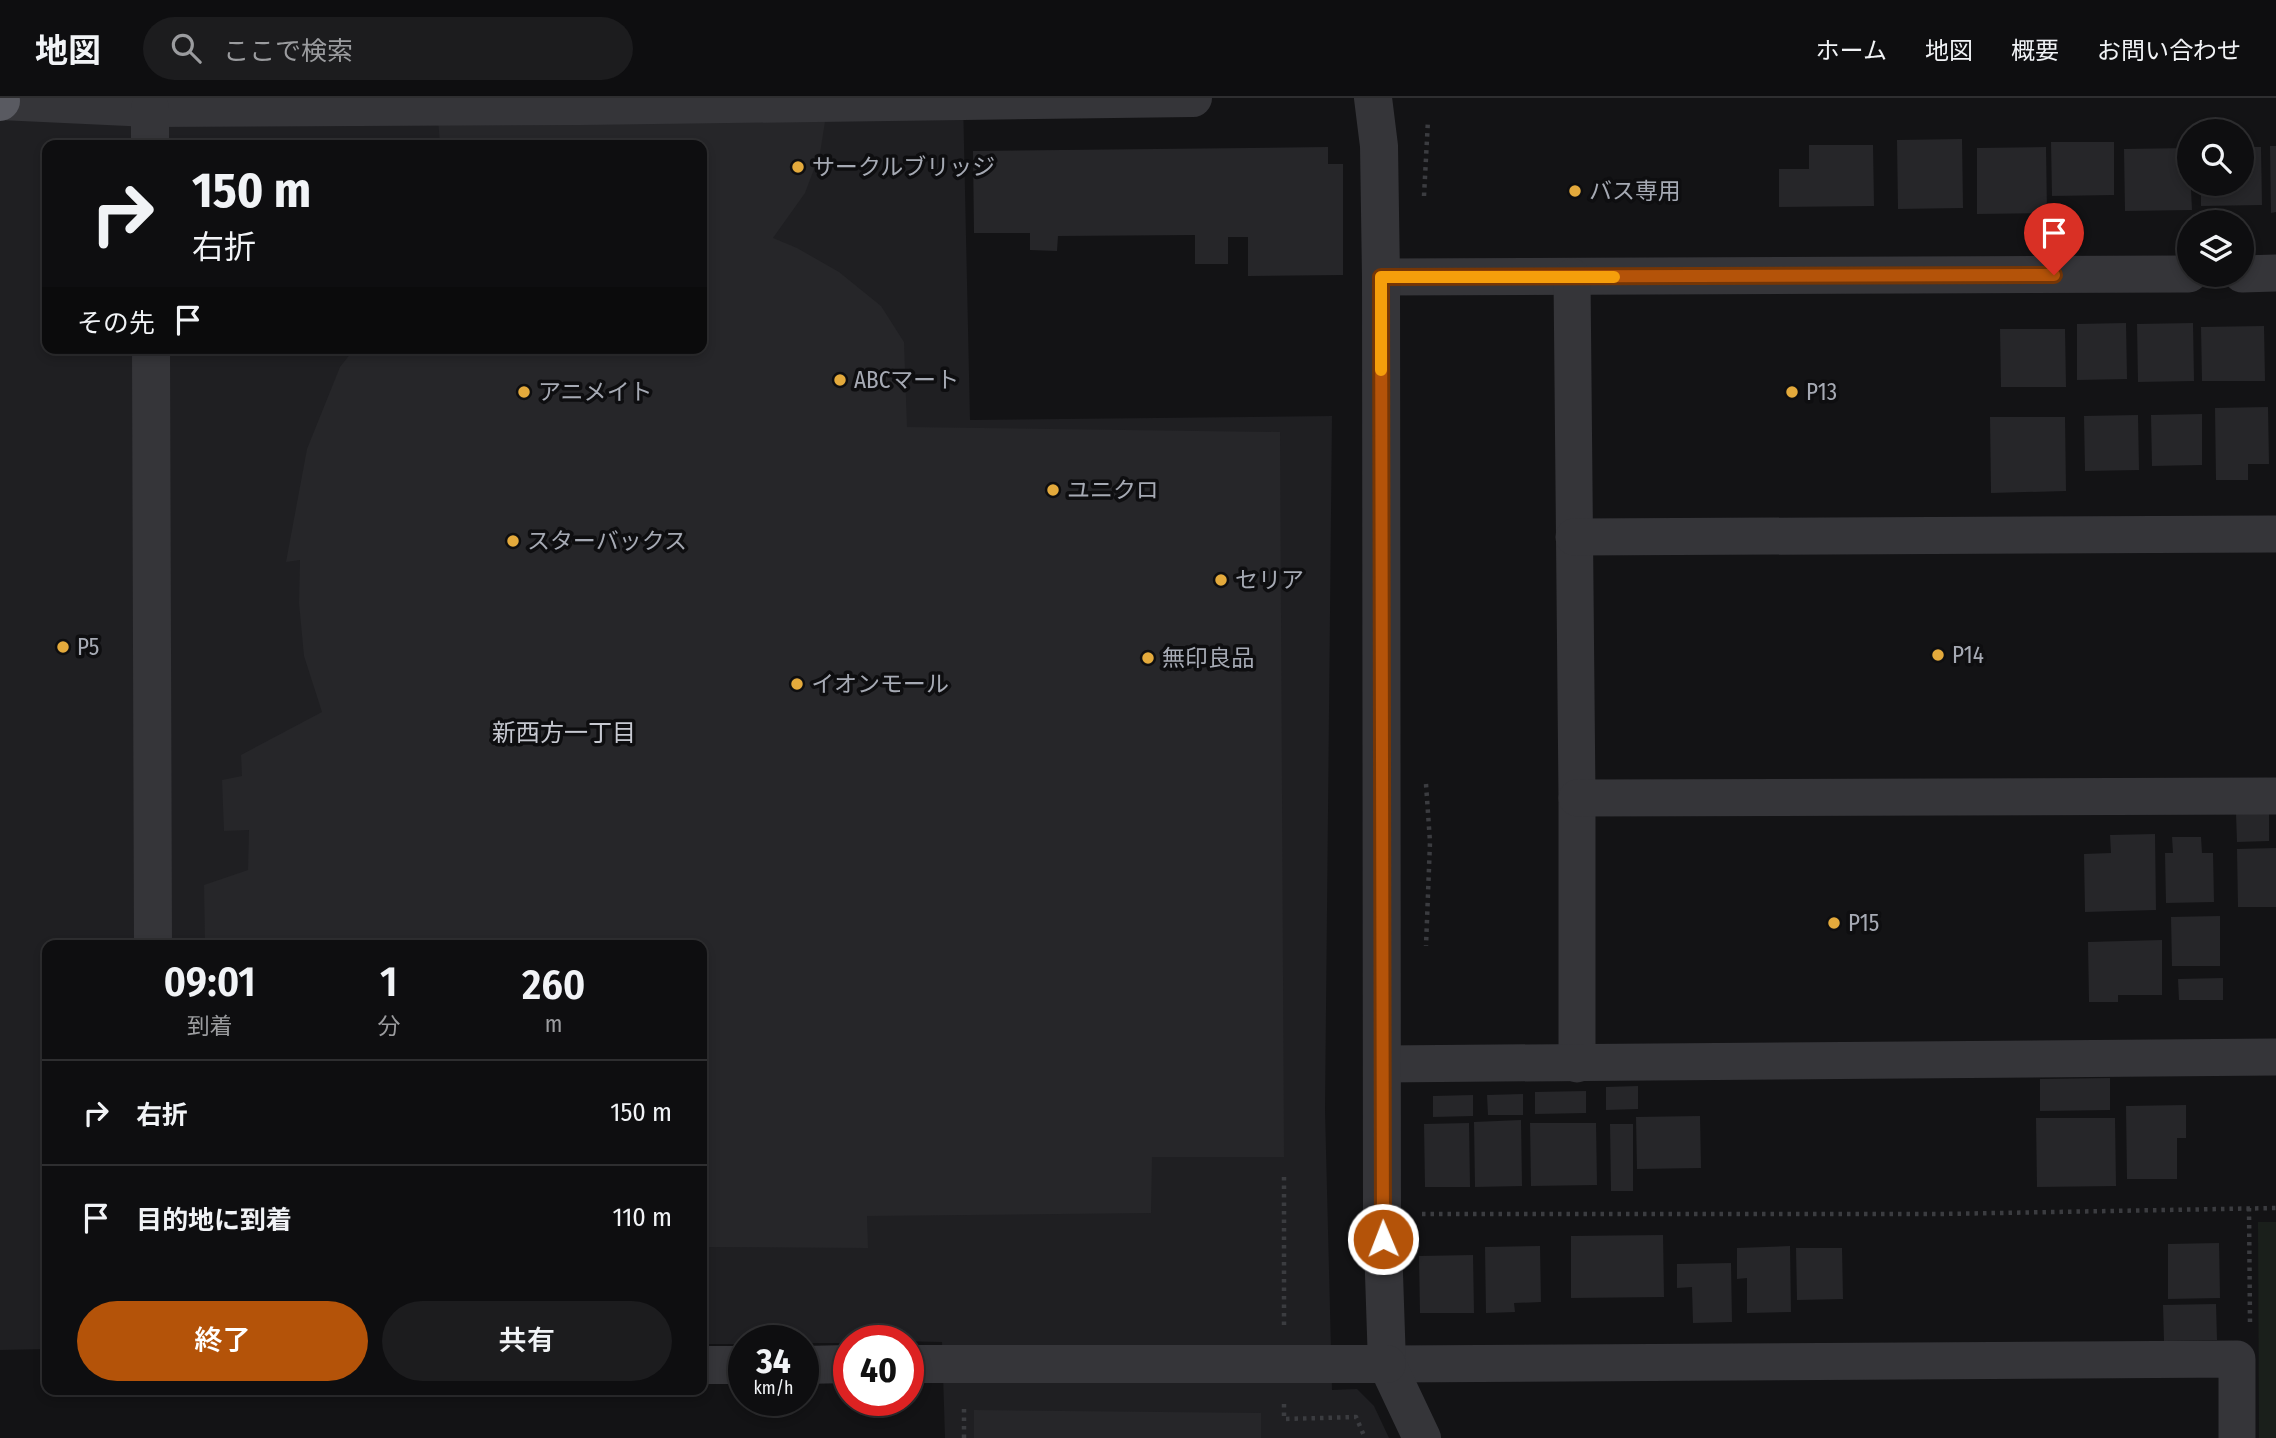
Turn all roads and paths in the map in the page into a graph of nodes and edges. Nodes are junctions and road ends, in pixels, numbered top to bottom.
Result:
1 (1192, 98) edge
2 (1373, 98) edge
3 (0, 101) edge
4 (642, 101) edge
5 (150, 108) junction
6 (1428, 120) dead end
7 (150, 140) edge
8 (1423, 198) dead end
9 (2276, 273) edge
10 (2177, 274) edge
11 (2254, 274) edge
12 (1381, 277) junction
13 (1572, 277) junction
14 (151, 354) edge
15 (2276, 534) edge
16 (1574, 537) junction
17 (2276, 796) edge
18 (1577, 798) junction
19 (153, 940) edge
20 (2276, 1057) edge
21 (1382, 1064) junction
22 (1577, 1064) junction
23 (2249, 1208) junction
24 (2276, 1208) edge
25 (1382, 1213) junction
26 (2237, 1359) junction
27 (924, 1364) edge
28 (1387, 1364) junction
29 (707, 1365) edge
30 (728, 1365) edge
31 (964, 1392) dead end
32 (964, 1438) edge
33 (1422, 1438) edge
34 (2237, 1438) edge

1 - 4 street
2 - 12 street
3 - 5 street
4 - 5 street
5 - 7 street
6 - 8 path
9 - 11 street
10 - 13 street
12 - 13 street
12 - 21 street
13 - 16 street
14 - 19 street
15 - 16 street
16 - 18 street
17 - 18 street
18 - 22 street
20 - 22 street
21 - 22 street
21 - 25 street
23 - 24 path
23 - 25 path
23 - 26 path
25 - 28 street
26 - 28 street
26 - 34 street
27 - 28 street
28 - 33 street
29 - 30 street
31 - 32 path

